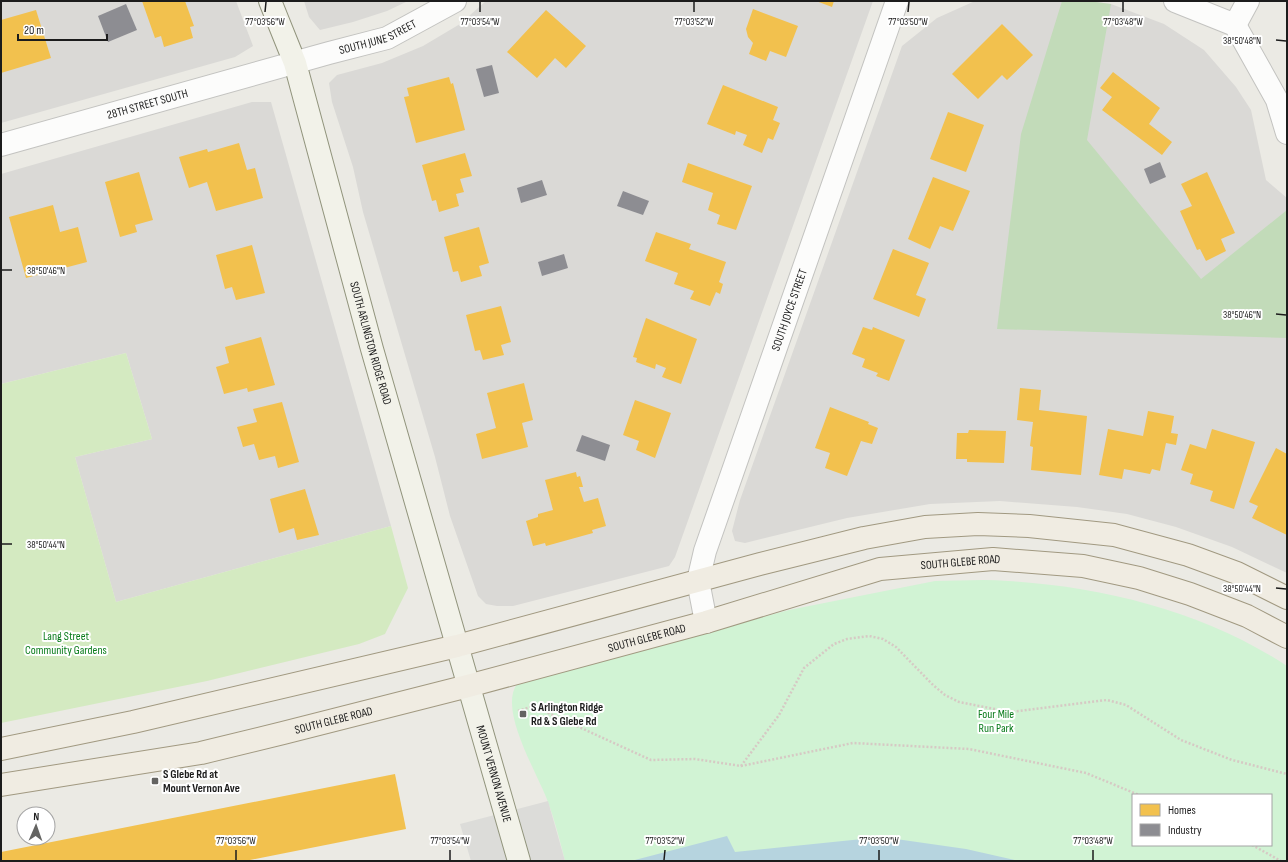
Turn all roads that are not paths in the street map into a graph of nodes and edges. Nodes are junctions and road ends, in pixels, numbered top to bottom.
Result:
1 (270, 1) edge
2 (456, 1) edge
3 (897, 1) edge
4 (1175, 1) edge
5 (1248, 1) edge
6 (1235, 25) junction
7 (294, 63) junction
8 (1287, 133) edge
9 (1, 145) edge
10 (698, 581) junction
11 (1287, 598) edge
12 (706, 622) junction
13 (1287, 637) edge
14 (457, 646) junction
15 (468, 686) junction
16 (1, 749) edge
17 (1, 785) edge
18 (519, 861) edge

1 - 7 main road, SOUTH ARLINGTON RIDGE ROAD
2 - 7 street, SOUTH JUNE STREET
3 - 10 street, SOUTH JOYCE STREET
4 - 6 street
5 - 6 street
6 - 8 street
7 - 9 street, 28TH STREET SOUTH
7 - 14 main road, SOUTH ARLINGTON RIDGE ROAD
10 - 11 main road
10 - 12 street, SOUTH JOYCE STREET
10 - 14 main road
12 - 13 main road, SOUTH GLEBE ROAD
12 - 15 main road, SOUTH GLEBE ROAD
14 - 15 main road, SOUTH ARLINGTON RIDGE ROAD
14 - 16 main road
15 - 17 main road, SOUTH GLEBE ROAD
15 - 18 main road, MOUNT VERNON AVENUE

